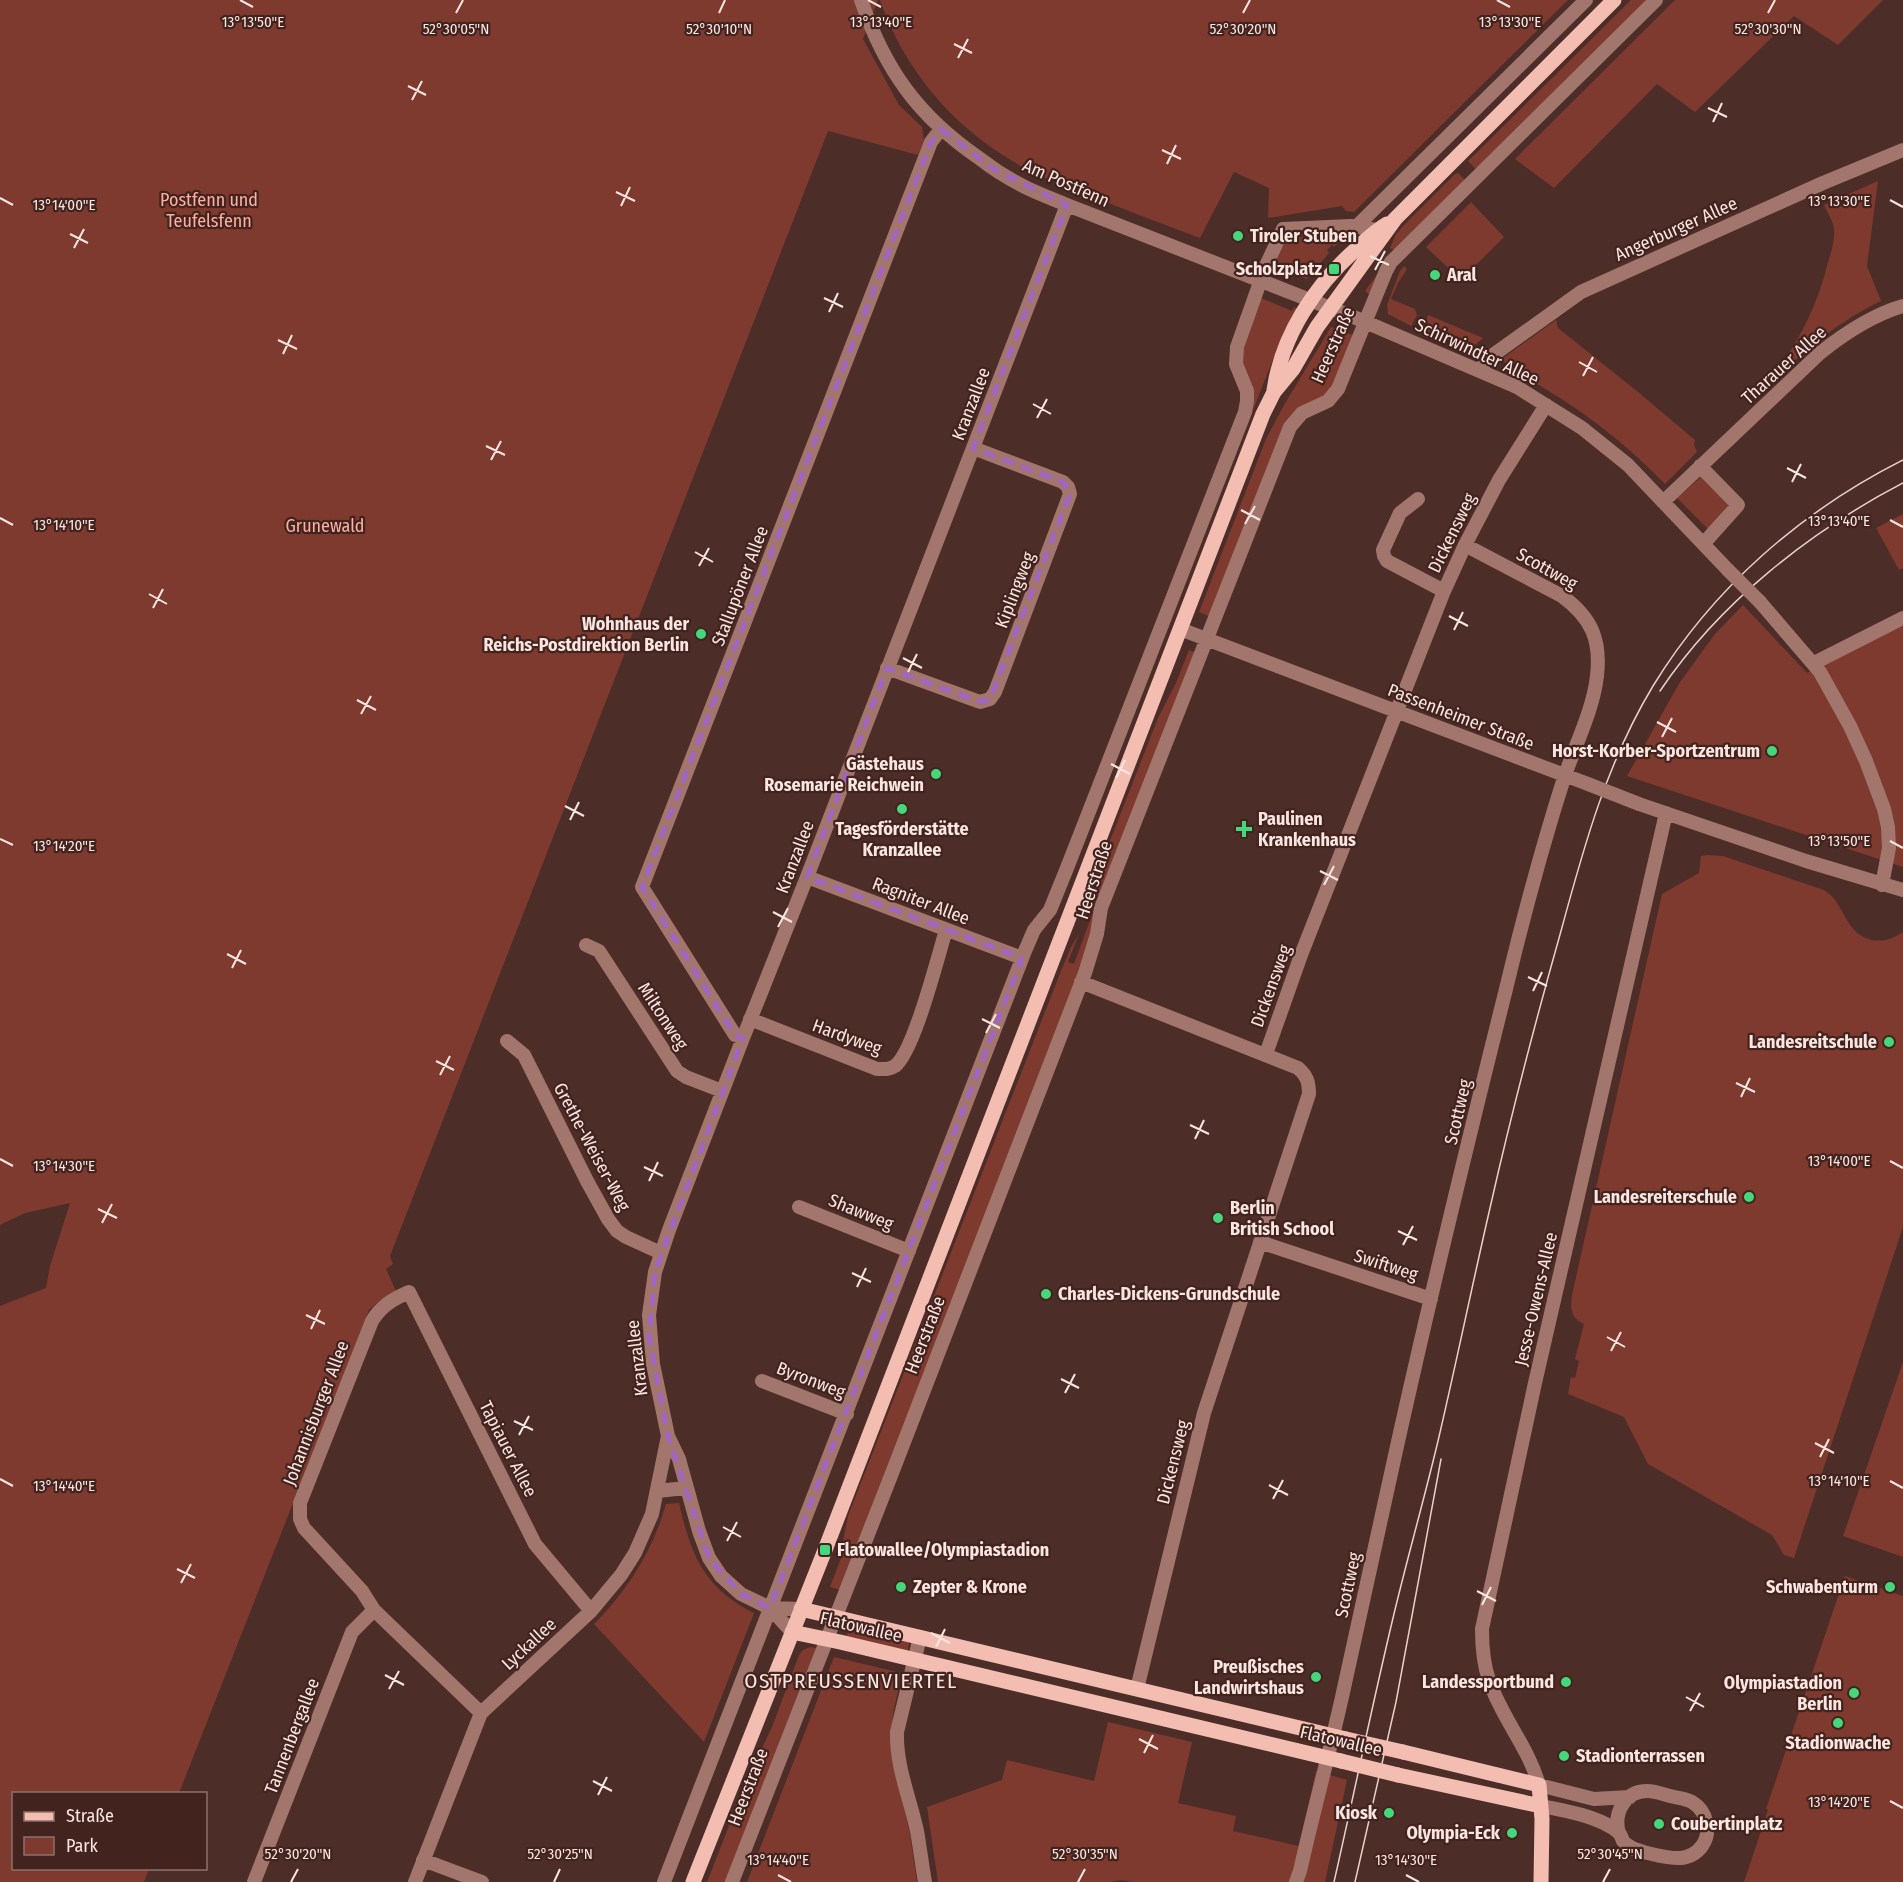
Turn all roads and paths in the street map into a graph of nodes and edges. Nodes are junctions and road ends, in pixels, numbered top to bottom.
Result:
1 (861, 0) edge
2 (1586, 0) edge
3 (1614, 0) edge
4 (1656, 0) edge
5 (941, 129) junction
6 (1903, 150) edge
7 (1067, 205) junction
8 (1395, 219) junction
9 (1357, 226) junction
10 (1377, 230) junction
11 (1260, 281) junction
12 (1310, 300) junction
13 (1903, 306) edge
14 (1330, 308) junction
15 (1365, 321) junction
16 (1480, 370) junction
17 (1274, 392) junction
18 (1546, 405) junction
19 (973, 448) junction
20 (1700, 466) junction
21 (1418, 499) dead end
22 (1663, 502) junction
23 (1704, 543) junction
24 (1465, 545) junction
25 (1444, 591) junction
26 (1903, 618) edge
27 (1180, 629) junction
28 (1207, 640) junction
29 (1814, 663) junction
30 (887, 668) junction
31 (1397, 713) junction
32 (1565, 775) junction
33 (1665, 813) junction
34 (807, 877) junction
35 (1882, 885) junction
36 (1903, 890) edge
37 (946, 930) junction
38 (586, 945) dead end
39 (1022, 958) junction
40 (1081, 982) junction
41 (750, 1019) junction
42 (743, 1038) junction
43 (507, 1041) dead end
44 (1266, 1054) junction
45 (722, 1091) junction
46 (799, 1207) dead end
47 (1260, 1242) junction
48 (909, 1251) junction
49 (661, 1253) junction
50 (409, 1292) joint
51 (1431, 1299) junction
52 (762, 1381) dead end
53 (847, 1414) junction
54 (668, 1436) junction
55 (686, 1488) junction
56 (657, 1491) junction
57 (770, 1608) junction
58 (801, 1609) junction
59 (374, 1610) junction
60 (591, 1611) junction
61 (836, 1617) junction
62 (792, 1632) junction
63 (920, 1637) junction
64 (827, 1639) junction
65 (913, 1659) junction
66 (1137, 1689) junction
67 (1132, 1711) junction
68 (481, 1713) junction
69 (1340, 1737) junction
70 (1334, 1760) junction
71 (1539, 1785) junction
72 (1630, 1797) junction
73 (1542, 1806) junction
74 (1619, 1833) junction
75 (423, 1860) junction
76 (254, 1882) edge
77 (415, 1882) edge
78 (482, 1882) edge
79 (664, 1882) edge
80 (693, 1882) edge
81 (732, 1882) edge
82 (925, 1882) edge
83 (1296, 1882) edge
84 (1541, 1882) edge

1 - 5 street, Am Postfenn
2 - 9 street
3 - 8 main road, Heerstraße
4 - 15 street, Heerstraße
5 - 7 street, Am Postfenn
5 - 42 street, Stallupöner Allee
6 - 16 street, Angerburger Allee
7 - 11 street, Am Postfenn
7 - 19 street, Kranzallee
8 - 10 main road, Heerstraße
8 - 14 main road, Heerstraße
9 - 10 street, Heerstraße
9 - 11 street, Heerstraße
10 - 12 main road, Heerstraße
11 - 12 street, Am Postfenn
11 - 39 street, Heerstraße
12 - 14 street, Am Postfenn
12 - 17 main road, Heerstraße
13 - 20 street, Tharauer Allee
14 - 15 street, Schirwindter Allee
14 - 17 main road, Heerstraße
15 - 16 street, Schirwindter Allee
15 - 28 street, Heerstraße
16 - 18 street, Schirwindter Allee
17 - 27 main road, Heerstraße
18 - 22 street, Schirwindter Allee
18 - 24 street, Dickensweg
19 - 30 street, Kranzallee
19 - 30 street, Kiplingweg
20 - 22 street, Tharauer Allee
20 - 23 street
21 - 25 street
22 - 23 street, Schirwindter Allee
23 - 29 street, Schirwindter Allee, bridge
24 - 25 street, Dickensweg
24 - 32 street, Scottweg
25 - 31 street, Dickensweg
26 - 29 street
27 - 28 street, Passenheimer Straße
27 - 58 main road, Heerstraße
28 - 31 street, Passenheimer Straße
28 - 40 street, Heerstraße
29 - 35 street, Schirwindter Allee
30 - 34 street, Kranzallee
31 - 32 street, Passenheimer Straße
31 - 44 street, Dickensweg
32 - 33 street, Passenheimer Straße, bridge
32 - 51 street, Scottweg
33 - 35 street, Passenheimer Straße
33 - 71 street, Jesse-Owens-Allee
34 - 37 street, Ragniter Allee
34 - 41 street, Kranzallee
35 - 36 street, Passenheimer Straße
37 - 39 street, Ragniter Allee
37 - 41 street, Hardyweg
38 - 45 street, Miltonweg
39 - 48 street, Heerstraße
40 - 44 street
40 - 61 street, Heerstraße
41 - 42 street, Kranzallee
42 - 45 street, Kranzallee
43 - 49 street, Grethe-Weiser-Weg
44 - 47 street, Dickensweg
45 - 49 street, Kranzallee
46 - 48 street, Shawweg
47 - 51 street, Swiftweg
47 - 66 street, Dickensweg
48 - 53 street, Heerstraße
49 - 54 street, Kranzallee
50 - 59 street, Johannisburger Allee
50 - 60 street, Tapiauer Allee
51 - 69 street, Scottweg
52 - 53 street, Byronweg
53 - 57 street, Heerstraße
54 - 55 street, Kranzallee
54 - 56 street, Lyckallee
55 - 56 street
55 - 57 street, Kranzallee
56 - 60 street, Lyckallee
57 - 58 street
57 - 62 street
57 - 79 street, Heerstraße
58 - 61 main road, Flatowallee
58 - 62 main road, Heerstraße
59 - 68 street, Johannisburger Allee
59 - 76 street, Tannenbergallee
60 - 68 street, Lyckallee
61 - 63 main road, Flatowallee
61 - 64 street, Heerstraße
62 - 64 main road, Flatowallee
62 - 80 main road, Heerstraße
63 - 65 street
63 - 66 main road, Flatowallee
64 - 65 main road, Flatowallee
64 - 81 street, Heerstraße
65 - 67 main road, Flatowallee
65 - 82 street
66 - 67 main road
66 - 69 main road, Flatowallee
67 - 70 main road, Flatowallee
68 - 75 street, Lyckallee
69 - 70 street, Scottweg
69 - 71 main road, Flatowallee, bridge
70 - 73 main road, Flatowallee, bridge
70 - 83 street, Scottweg
71 - 72 street
71 - 73 main road
72 - 74 street
72 - 74 street
73 - 74 street
73 - 84 main road
75 - 77 street, Lyckallee
75 - 78 street

